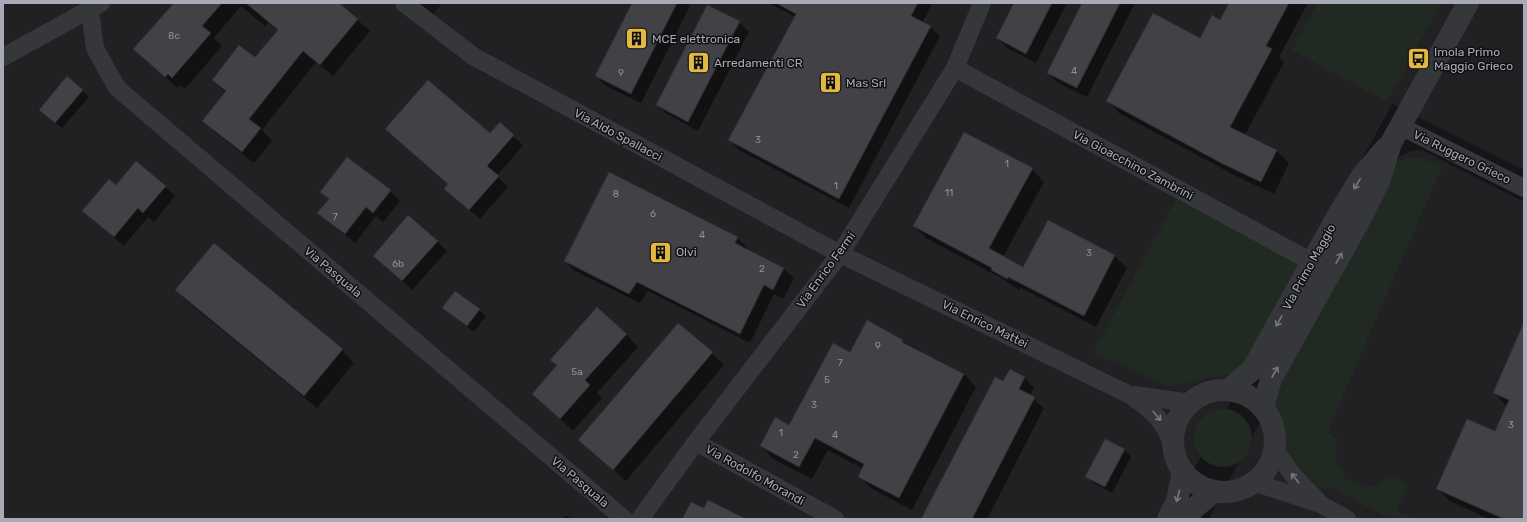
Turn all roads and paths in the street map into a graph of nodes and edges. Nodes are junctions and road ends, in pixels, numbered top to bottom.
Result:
1 (404, 3) edge
2 (982, 3) edge
3 (1468, 3) edge
4 (95, 7) edge
5 (3, 56) edge
6 (955, 68) junction
7 (1395, 134) junction
8 (1524, 188) edge
9 (840, 254) junction
10 (1312, 262) junction
11 (1228, 390) junction
12 (1130, 395) junction
13 (1190, 403) junction
14 (1263, 408) junction
15 (696, 442) junction
16 (1173, 446) junction
17 (1274, 448) junction
18 (1183, 472) junction
19 (1253, 482) junction
20 (1215, 491) junction
21 (1320, 504) junction
22 (624, 519) edge
23 (640, 519) edge
24 (835, 519) edge
25 (1168, 519) edge
26 (1188, 519) edge
27 (1348, 519) edge

1 - 9 street, Via Aldo Spallacci
2 - 6 street, Via Enrico Fermi
3 - 7 street, Via Primo Maggio
4 - 5 street
4 - 22 street, Via Pasquala
6 - 9 street, Via Enrico Fermi
6 - 10 street, Via Gioacchino Zambrini
7 - 8 street, Via Ruggero Grieco
7 -> 10 street, Via Primo Maggio
14 -> 7 street, Via Primo Maggio
9 - 12 street, Via Enrico Mattei
9 - 15 street, Via Enrico Fermi
10 -> 11 street, Via Primo Maggio
11 - 13 street
11 - 14 street
12 - 13 street, Via Enrico Mattei
12 -> 16 street, Via Enrico Mattei
13 - 16 street
14 - 17 street
15 - 23 street, Via Enrico Fermi
15 - 24 street, Via Rodolfo Morandi
16 - 18 street
17 - 19 street
21 -> 17 street
18 - 20 street
18 -> 25 street
19 - 20 street
19 - 21 street
20 - 26 street
21 - 27 street

